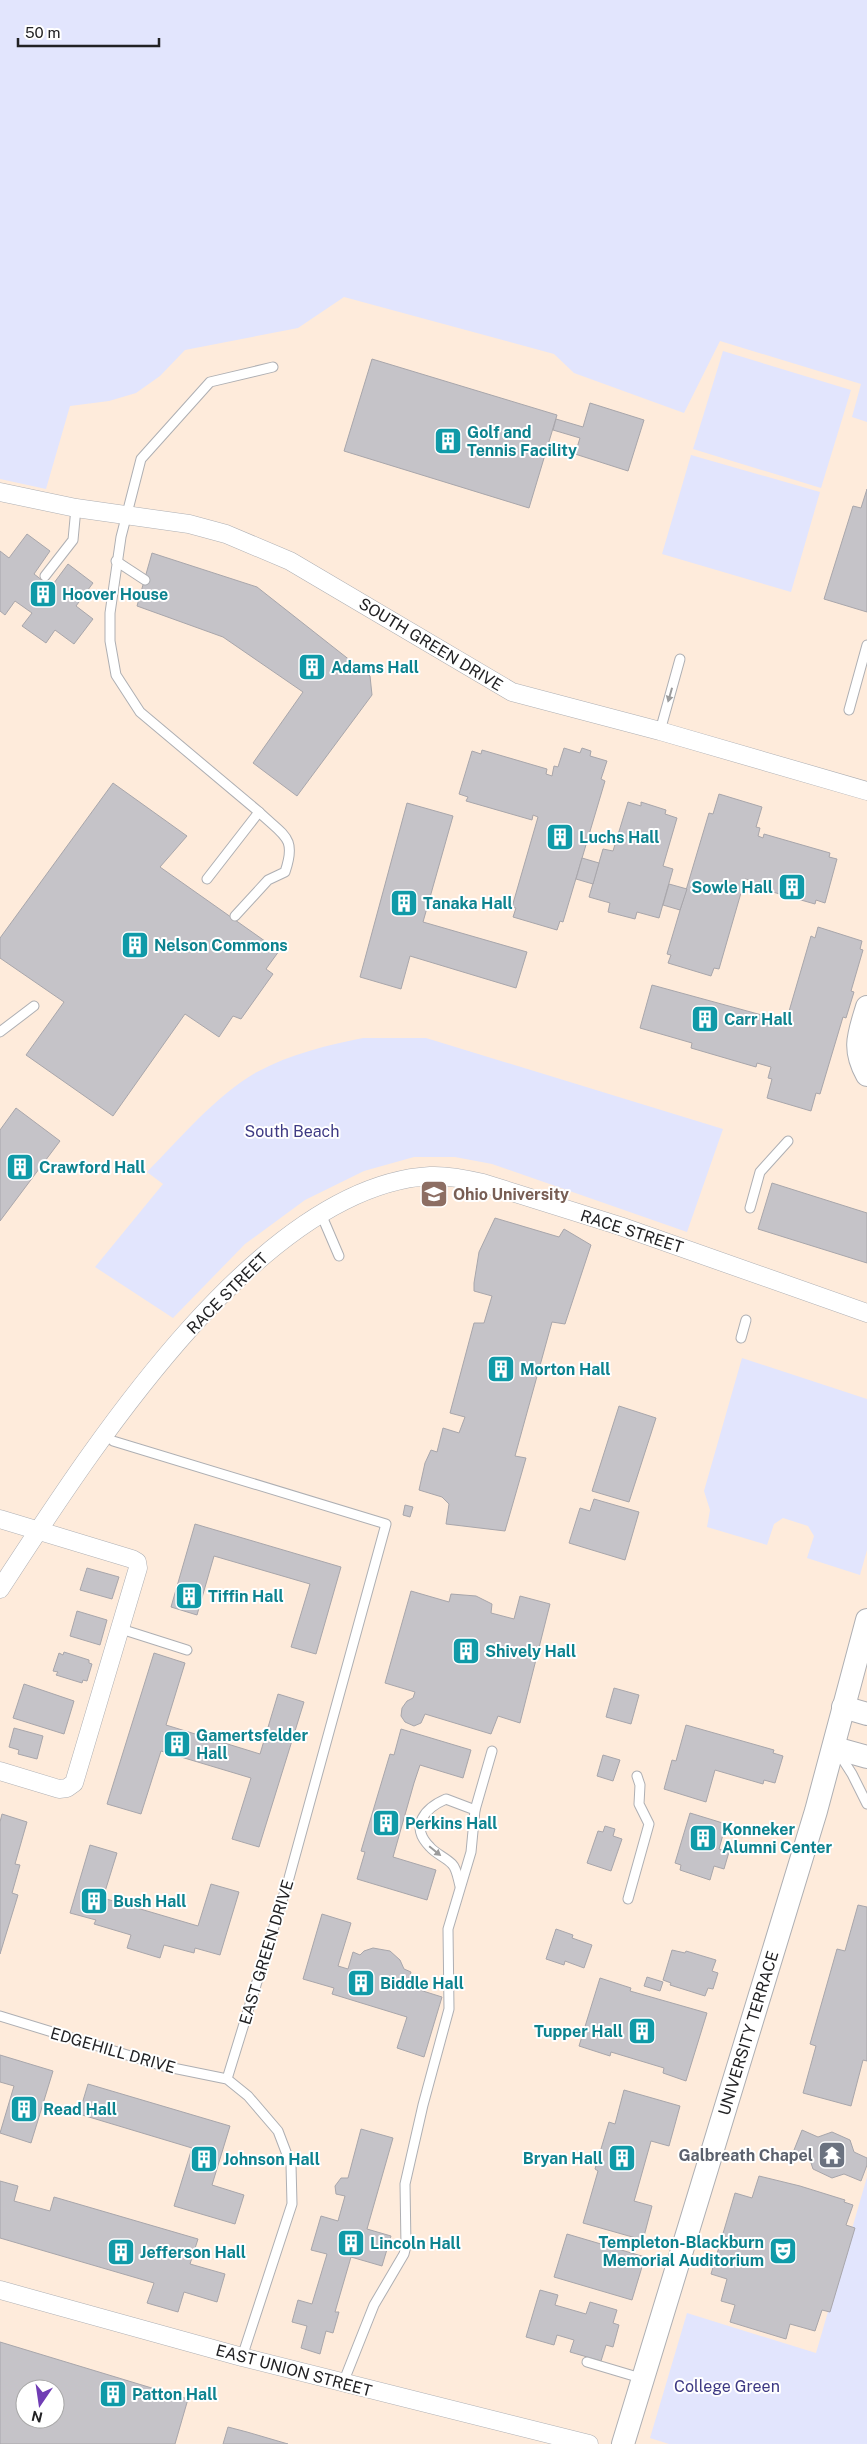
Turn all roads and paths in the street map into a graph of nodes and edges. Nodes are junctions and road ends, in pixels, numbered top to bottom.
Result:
1 (272, 367) dead end
2 (0, 492) edge
3 (76, 508) junction
4 (126, 516) junction
5 (116, 561) junction
6 (45, 576) dead end
7 (145, 580) dead end
8 (867, 645) edge
9 (680, 659) dead end
10 (849, 710) dead end
11 (660, 731) junction
12 (867, 792) edge
13 (259, 812) junction
14 (207, 879) dead end
15 (235, 916) dead end
16 (34, 1006) dead end
17 (867, 1007) edge
18 (0, 1032) edge
19 (867, 1075) edge
20 (788, 1141) dead end
21 (750, 1208) dead end
22 (321, 1214) junction
23 (339, 1256) dead end
24 (867, 1313) edge
25 (746, 1320) dead end
26 (741, 1338) dead end
27 (113, 1442) dead end
28 (0, 1519) edge
29 (39, 1531) junction
30 (0, 1589) edge
31 (867, 1620) edge
32 (121, 1629) junction
33 (187, 1650) dead end
34 (843, 1707) junction
35 (867, 1714) edge
36 (835, 1748) junction
37 (492, 1751) dead end
38 (867, 1757) edge
39 (0, 1771) edge
40 (638, 1776) dead end
41 (867, 1804) edge
42 (475, 1810) junction
43 (460, 1886) junction
44 (628, 1899) dead end
45 (0, 2016) edge
46 (227, 2079) junction
47 (0, 2290) edge
48 (242, 2357) junction
49 (587, 2362) dead end
50 (644, 2379) junction
51 (343, 2383) junction
52 (589, 2444) edge
53 (623, 2444) edge

1 - 4 lane
2 - 3 street, SOUTH GREEN DRIVE
3 - 4 street, SOUTH GREEN DRIVE
3 - 6 lane
4 - 5 lane
4 - 11 street, SOUTH GREEN DRIVE
5 - 7 lane
5 - 13 lane
8 - 10 lane
9 -> 11 lane
11 - 12 street, SOUTH GREEN DRIVE
13 - 14 lane
13 - 15 lane
16 - 18 lane
17 - 19 street
20 - 21 lane
22 - 23 lane
22 - 24 street, RACE STREET
22 - 29 street, RACE STREET
25 - 26 lane
27 - 46 lane, EAST GREEN DRIVE
28 - 29 street
29 - 30 street, RACE STREET
29 - 32 street
31 - 34 street, UNIVERSITY TERRACE
32 - 33 lane
32 - 39 street
34 - 35 street
34 - 36 street, UNIVERSITY TERRACE
36 - 38 street
36 - 41 lane
36 - 50 street, UNIVERSITY TERRACE
37 - 42 lane
40 - 44 lane
42 - 43 lane
42 -> 43 lane
43 - 51 lane
45 - 46 lane, EDGEHILL DRIVE
46 - 48 lane
47 - 48 street, EAST UNION STREET
48 - 51 street, EAST UNION STREET
49 - 50 lane
50 - 53 street, UNIVERSITY TERRACE
51 - 52 street, EAST UNION STREET

